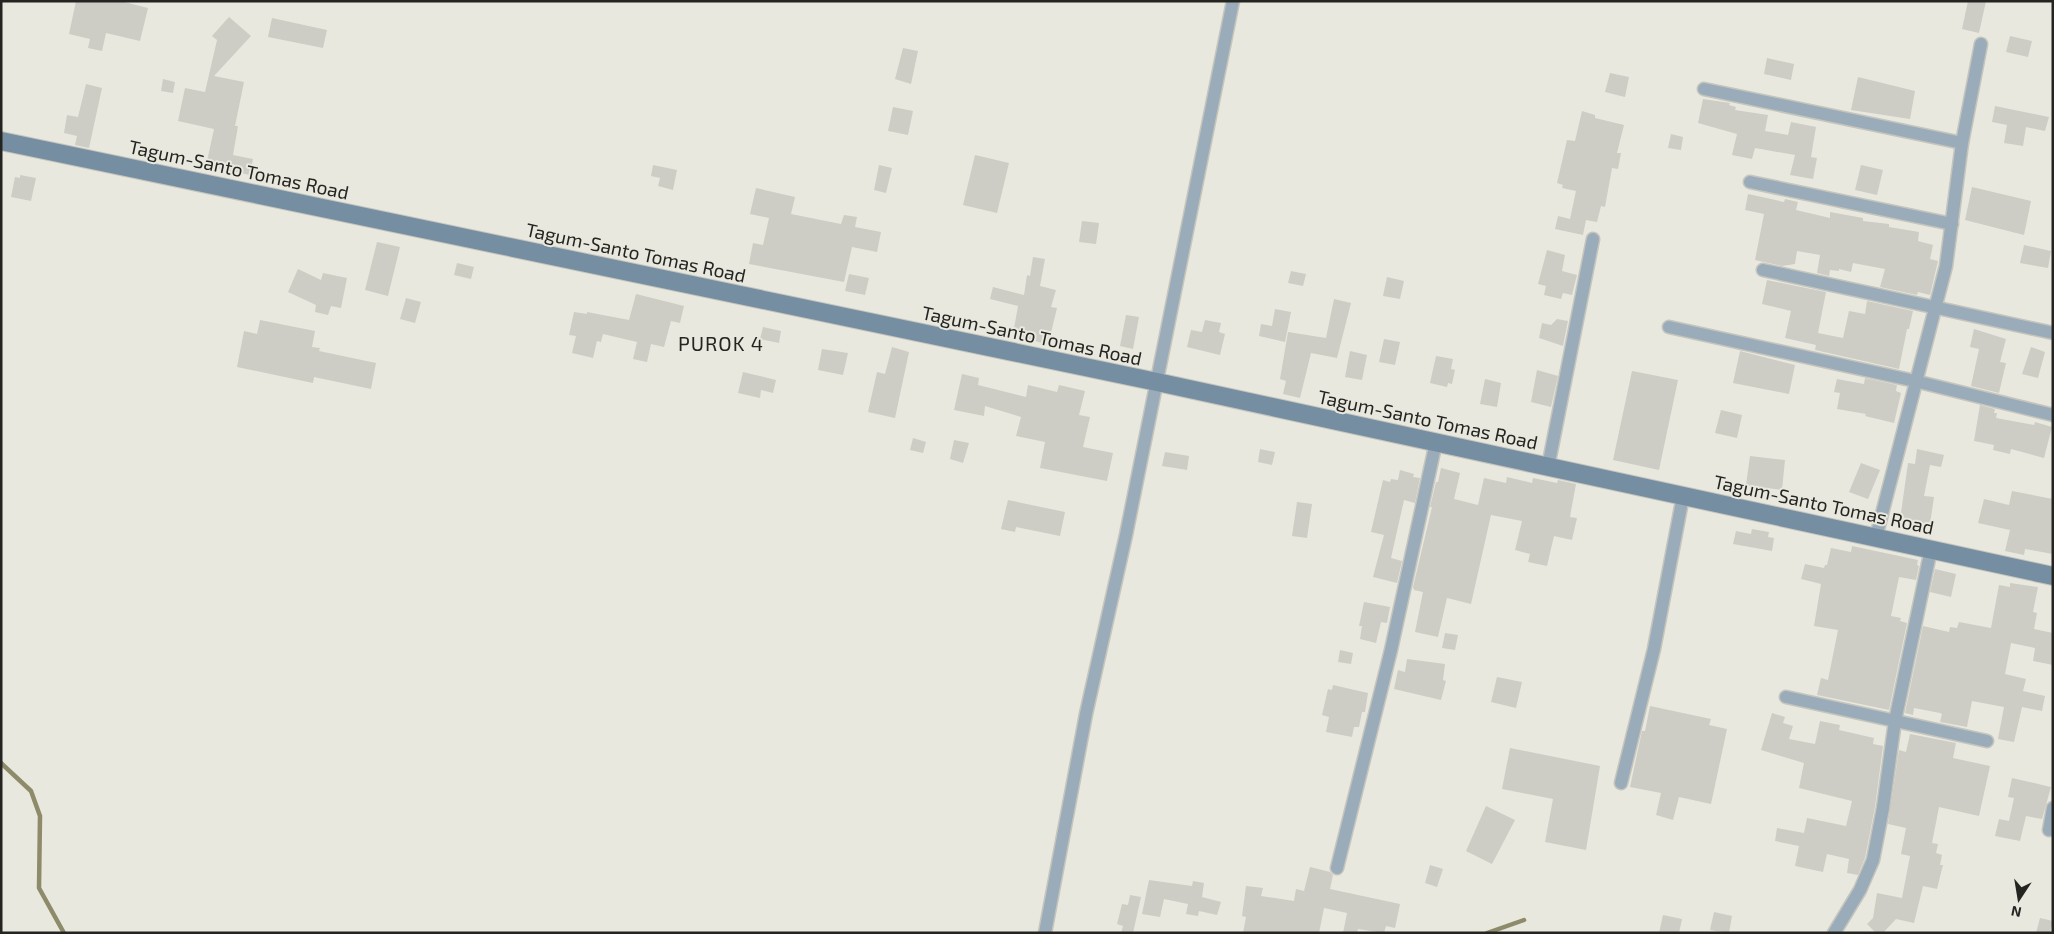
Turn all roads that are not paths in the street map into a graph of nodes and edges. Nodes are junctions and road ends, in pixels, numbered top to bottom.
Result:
1 (1233, 1) edge
2 (1981, 44) dead end
3 (1704, 89) dead end
4 (1, 141) edge
5 (1962, 143) junction
6 (1750, 182) dead end
7 (1952, 224) junction
8 (1592, 239) dead end
9 (1763, 270) dead end
10 (1936, 307) junction
11 (1669, 327) dead end
12 (2053, 333) edge
13 (1915, 381) junction
14 (1157, 382) junction
15 (2053, 415) edge
16 (1436, 442) junction
17 (1548, 467) junction
18 (1684, 496) junction
19 (1876, 537) junction
20 (1931, 549) junction
21 (2053, 576) edge
22 (1786, 697) dead end
23 (1896, 720) junction
24 (1987, 741) dead end
25 (1621, 782) dead end
26 (2053, 808) edge
27 (2048, 830) dead end
28 (1337, 868) dead end
29 (1045, 933) edge
30 (1834, 933) edge

1 - 14 street
2 - 5 street
3 - 5 street
4 - 14 main road, Tagum-Santo Tomas Road
5 - 7 street
6 - 7 street
7 - 10 street
8 - 17 street
9 - 10 street
10 - 12 street
10 - 13 street
11 - 13 street
13 - 15 street
13 - 19 street
14 - 16 main road, Tagum-Santo Tomas Road
14 - 29 street
16 - 17 main road, Tagum-Santo Tomas Road
16 - 28 street
17 - 18 main road, Tagum-Santo Tomas Road
18 - 19 main road, Tagum-Santo Tomas Road
18 - 25 street
19 - 20 main road, Tagum-Santo Tomas Road
20 - 21 main road, Tagum-Santo Tomas Road
20 - 23 street
22 - 23 street
23 - 24 street
23 - 30 street
26 - 27 street

